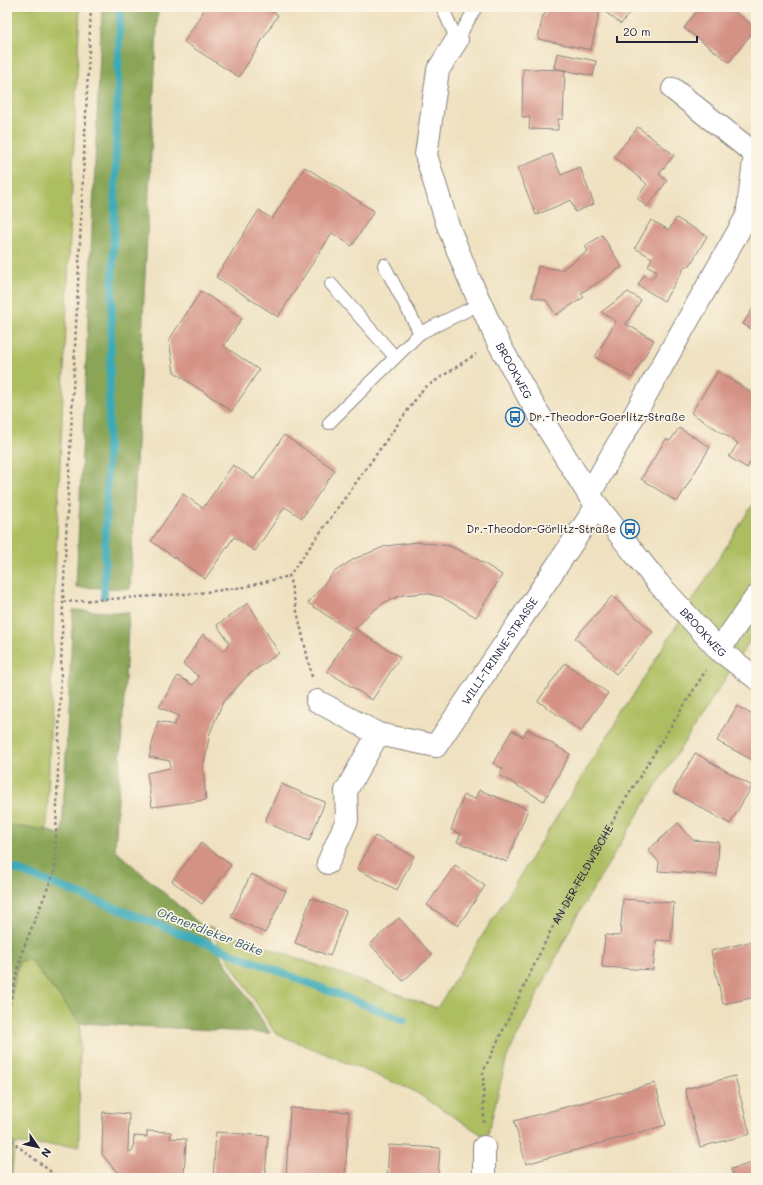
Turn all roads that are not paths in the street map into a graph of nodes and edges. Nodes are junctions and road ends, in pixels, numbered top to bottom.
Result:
1 (442, 7) edge
2 (476, 7) edge
3 (457, 40) junction
4 (673, 89) dead end
5 (384, 265) dead end
6 (331, 284) dead end
7 (480, 304) junction
8 (420, 334) junction
9 (395, 357) junction
10 (329, 423) dead end
11 (593, 500) junction
12 (756, 597) edge
13 (719, 650) junction
14 (756, 678) edge
15 (317, 701) road end
16 (378, 734) junction
17 (328, 863) dead end
18 (484, 1147) road end
19 (484, 1178) edge

1 - 3 lane
2 - 3 lane, BROOKWEG
3 - 7 street, BROOKWEG
4 - 11 street
5 - 8 lane
6 - 9 lane
7 - 8 lane
7 - 11 street, BROOKWEG
8 - 9 lane
9 - 10 lane
11 - 13 street, BROOKWEG
11 - 16 street, WILLI-TRINNE-STRASSE
12 - 13 street
13 - 14 street, BROOKWEG
15 - 16 street, WILLI-TRINNE-STRASSE
16 - 17 street
18 - 19 street

